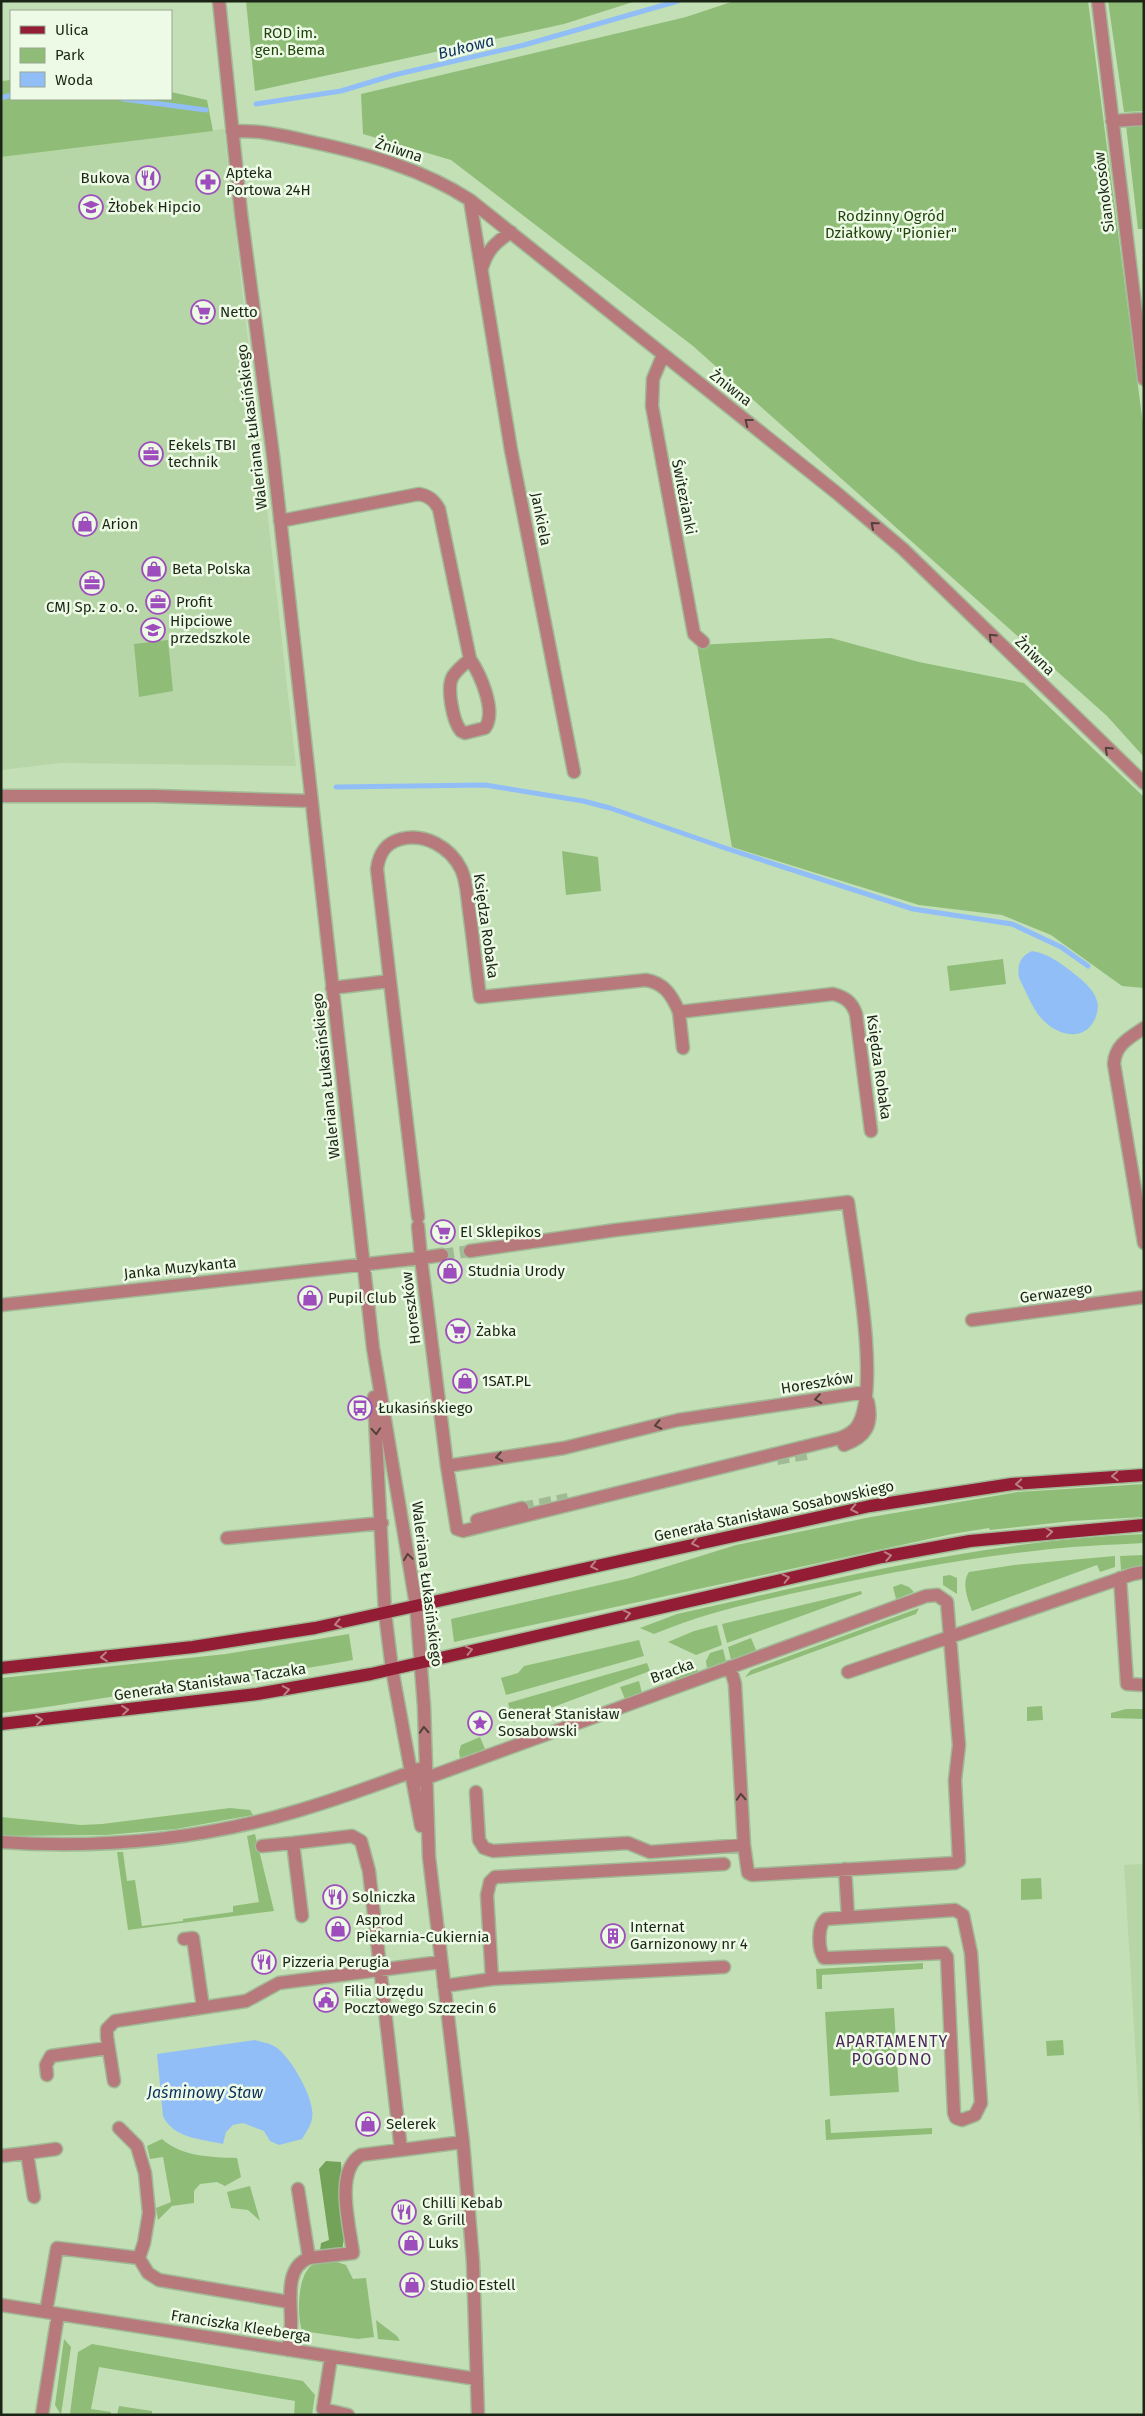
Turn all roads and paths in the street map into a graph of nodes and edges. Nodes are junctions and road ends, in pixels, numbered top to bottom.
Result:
1 (219, 1) edge
2 (1098, 1) edge
3 (1144, 119) edge
4 (1112, 121) junction
5 (232, 131) junction
6 (470, 200) junction
7 (511, 232) junction
8 (481, 271) junction
9 (663, 355) junction
10 (1143, 375) edge
11 (280, 521) junction
12 (703, 642) dead end
13 (470, 659) junction
14 (574, 772) dead end
15 (1144, 783) edge
16 (1, 796) edge
17 (311, 801) junction
18 (390, 981) junction
19 (332, 988) junction
20 (679, 1012) junction
21 (1144, 1028) edge
22 (684, 1048) dead end
23 (871, 1131) dead end
24 (1144, 1243) edge
25 (470, 1251) tunnel mouth
26 (442, 1255) tunnel mouth
27 (421, 1258) junction
28 (363, 1264) junction
29 (1144, 1297) edge
30 (1, 1305) edge
31 (972, 1320) dead end
32 (373, 1348) junction
33 (866, 1392) junction
34 (811, 1453) tunnel mouth
35 (446, 1466) junction
36 (1144, 1475) edge
37 (522, 1508) tunnel mouth
38 (454, 1518) junction
39 (382, 1523) junction
40 (1144, 1525) edge
41 (227, 1538) dead end
42 (1144, 1572) edge
43 (1120, 1578) junction
44 (416, 1605) junction
45 (385, 1613) junction
46 (951, 1637) junction
47 (421, 1661) junction
48 (730, 1667) junction
49 (1, 1668) edge
50 (392, 1668) junction
51 (848, 1672) dead end
52 (1144, 1685) edge
53 (1, 1724) edge
54 (426, 1772) junction
55 (412, 1778) junction
56 (476, 1792) dead end
57 (1, 1842) edge
58 (293, 1843) junction
59 (744, 1845) junction
60 (262, 1846) dead end
61 (429, 1857) junction
62 (724, 1864) dead end
63 (845, 1869) junction
64 (302, 1916) dead end
65 (848, 1917) junction
66 (184, 1939) dead end
67 (441, 1962) junction
68 (724, 1967) dead end
69 (379, 1971) junction
70 (492, 1979) junction
71 (444, 1986) junction
72 (203, 2007) junction
73 (108, 2048) junction
74 (47, 2075) dead end
75 (114, 2081) dead end
76 (119, 2128) dead end
77 (463, 2142) junction
78 (56, 2149) dead end
79 (401, 2150) junction
80 (27, 2153) junction
81 (1, 2156) edge
82 (298, 2189) dead end
83 (34, 2197) dead end
84 (139, 2258) junction
85 (309, 2258) junction
86 (289, 2302) junction
87 (1, 2305) edge
88 (52, 2313) junction
89 (288, 2350) junction
90 (331, 2356) junction
91 (477, 2379) junction
92 (322, 2412) edge
93 (42, 2415) edge
94 (348, 2415) edge
95 (478, 2415) edge

1 - 5 street, Waleriana Łukasińskiego
2 - 4 street, Sianokosów
3 - 4 street
4 - 10 street, Sianokosów
5 - 6 street, Żniwna
5 - 11 street, Waleriana Łukasińskiego
6 - 7 street, Żniwna
6 - 8 street, Jankiela
7 - 8 street
7 - 9 street, Żniwna
8 - 14 street, Jankiela
9 - 12 street, Świtezianki
15 -> 9 street, Żniwna
11 - 13 street, Waleriana Łukasińskiego
11 - 17 street, Waleriana Łukasińskiego
13 - 13 street, Waleriana Łukasińskiego
16 - 17 street
17 - 19 street, Waleriana Łukasińskiego
18 - 19 street
18 - 20 street, Księdza Robaka
18 - 27 street
19 - 28 street, Waleriana Łukasińskiego
20 - 22 street, Księdza Robaka
20 - 23 street, Księdza Robaka
21 - 24 street
25 - 33 street, Horeszków
26 - 27 street, Horeszków
27 - 28 street, Horeszków
27 - 35 street, Horeszków
28 - 30 street, Janka Muzykanta
28 - 32 street, Waleriana Łukasińskiego
29 - 31 street, Gerwazego
32 -> 39 street, Waleriana Łukasińskiego
44 -> 32 street, Waleriana Łukasińskiego
33 - 34 street
33 -> 35 street, Horeszków
33 - 38 street
35 - 38 street
36 -> 44 main road, Generała Stanisława Sosabowskiego
37 - 38 street
39 - 41 street
39 - 45 street, Waleriana Łukasińskiego
47 -> 40 main road
42 - 43 street
43 - 46 street
43 - 52 street
44 - 45 main road
44 - 47 street, Waleriana Łukasińskiego
45 -> 49 main road
45 - 50 street, Waleriana Łukasińskiego
46 - 48 street, Bracka
46 - 51 street
46 - 63 street
47 - 50 main road, Generała Stanisława Taczaka
54 -> 47 street, Waleriana Łukasińskiego
48 - 54 street, Bracka
59 -> 48 street
53 -> 50 main road, Generała Stanisława Taczaka
50 - 55 street, Waleriana Łukasińskiego
54 - 55 street, Bracka
54 - 61 street, Waleriana Łukasińskiego
55 - 57 street, Bracka
55 - 61 street, Waleriana Łukasińskiego
56 - 59 street
58 - 60 street
58 - 64 street
58 - 69 street
59 - 63 street
61 - 67 street, Waleriana Łukasińskiego
62 - 70 street
63 - 65 street
65 - 65 street
66 - 72 street
67 - 69 street
67 - 71 street, Waleriana Łukasińskiego
68 - 70 street
69 - 72 street
69 - 79 street
70 - 71 street
71 - 77 street, Waleriana Łukasińskiego
72 - 73 street
73 - 74 street
73 - 75 street
76 - 84 street
77 - 79 street
77 - 91 street, Waleriana Łukasińskiego
78 - 80 street
79 - 85 street
80 - 81 street
80 - 83 street
82 - 85 street
84 - 86 street
84 - 88 street
85 - 86 street
86 - 89 street
87 - 88 street, Franciszka Kleeberga
88 - 89 street, Franciszka Kleeberga
88 - 93 street
89 - 90 street, Franciszka Kleeberga
90 - 91 street, Franciszka Kleeberga
90 - 92 street
91 - 95 street, Waleriana Łukasińskiego
92 - 94 street

